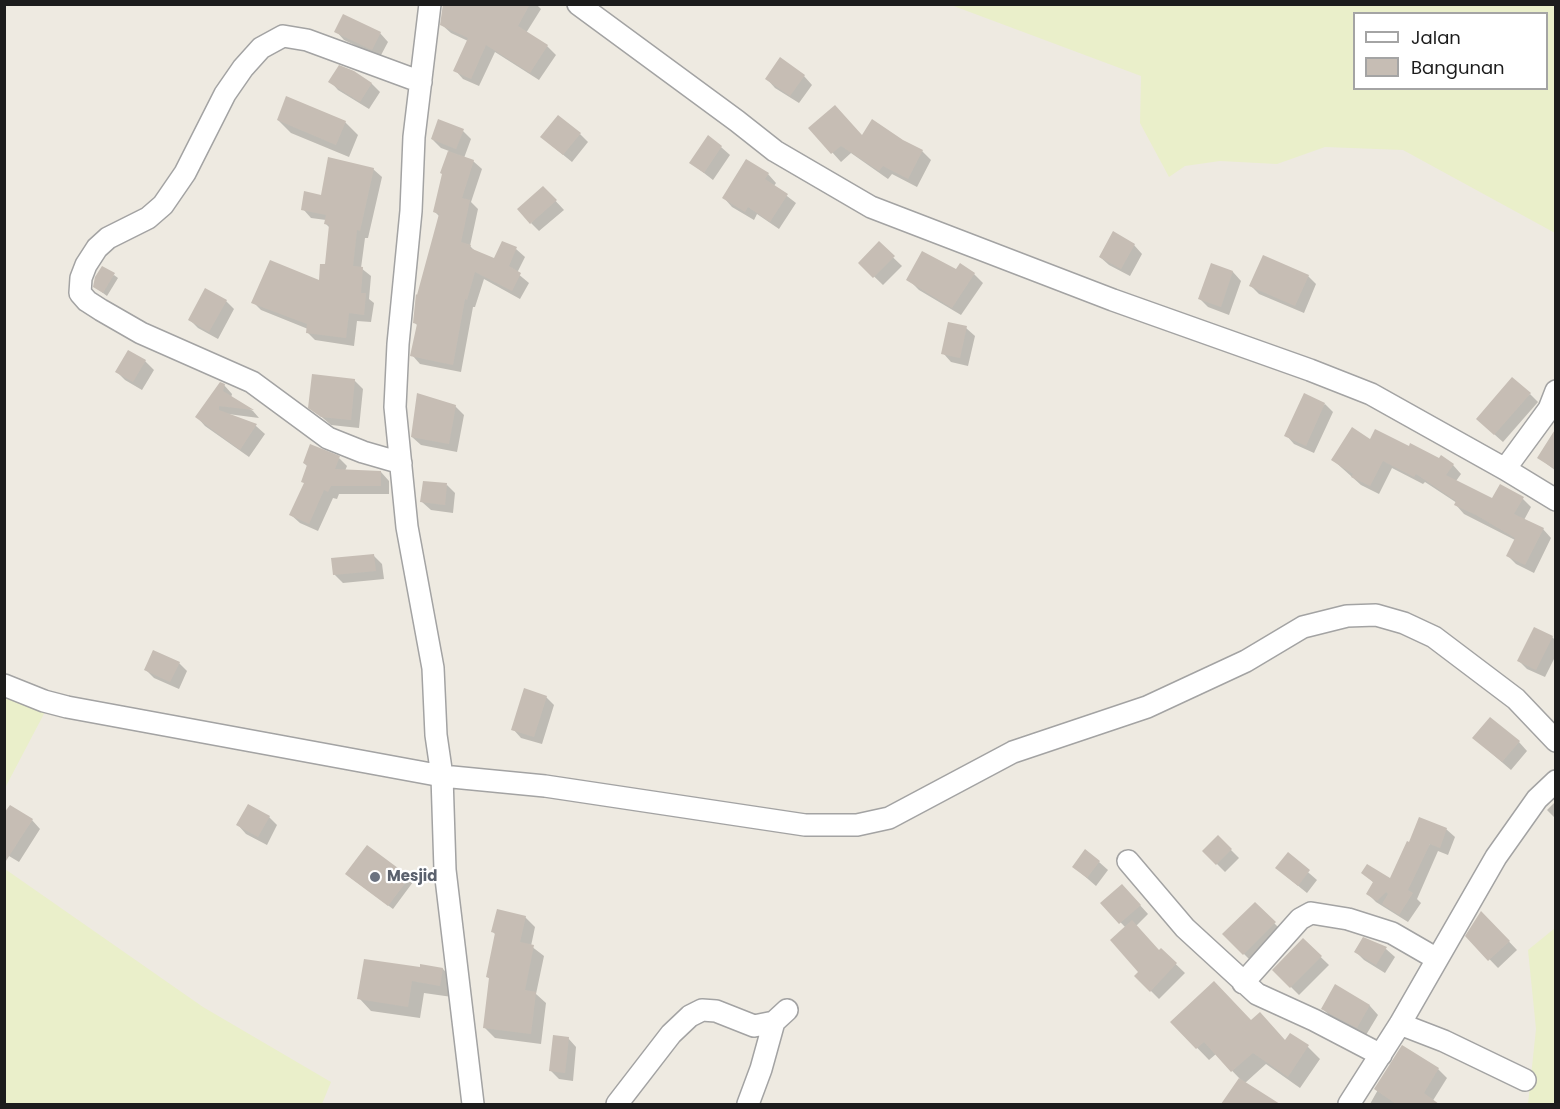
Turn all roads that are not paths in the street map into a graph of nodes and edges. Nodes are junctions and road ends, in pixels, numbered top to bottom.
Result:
1 (430, 4) edge
2 (578, 4) edge
3 (421, 82) junction
4 (1556, 391) edge
5 (401, 463) junction
6 (1505, 470) junction
7 (1556, 500) edge
8 (4, 685) edge
9 (1556, 741) edge
10 (442, 776) junction
11 (1556, 781) edge
12 (1128, 861) dead end
13 (1437, 959) junction
14 (1243, 983) junction
15 (1400, 1024) junction
16 (1381, 1055) junction
17 (1525, 1080) dead end
18 (472, 1104) edge
19 (617, 1104) edge
20 (748, 1104) edge
21 (1348, 1104) edge

1 - 3 street
2 - 6 street
3 - 5 street
3 - 5 street
4 - 6 street
5 - 10 street
6 - 7 street
8 - 10 street
9 - 10 street
10 - 18 street
11 - 13 street
12 - 14 street
13 - 14 street
13 - 15 street
14 - 16 street
15 - 16 street
15 - 17 street
16 - 21 street
19 - 20 street

